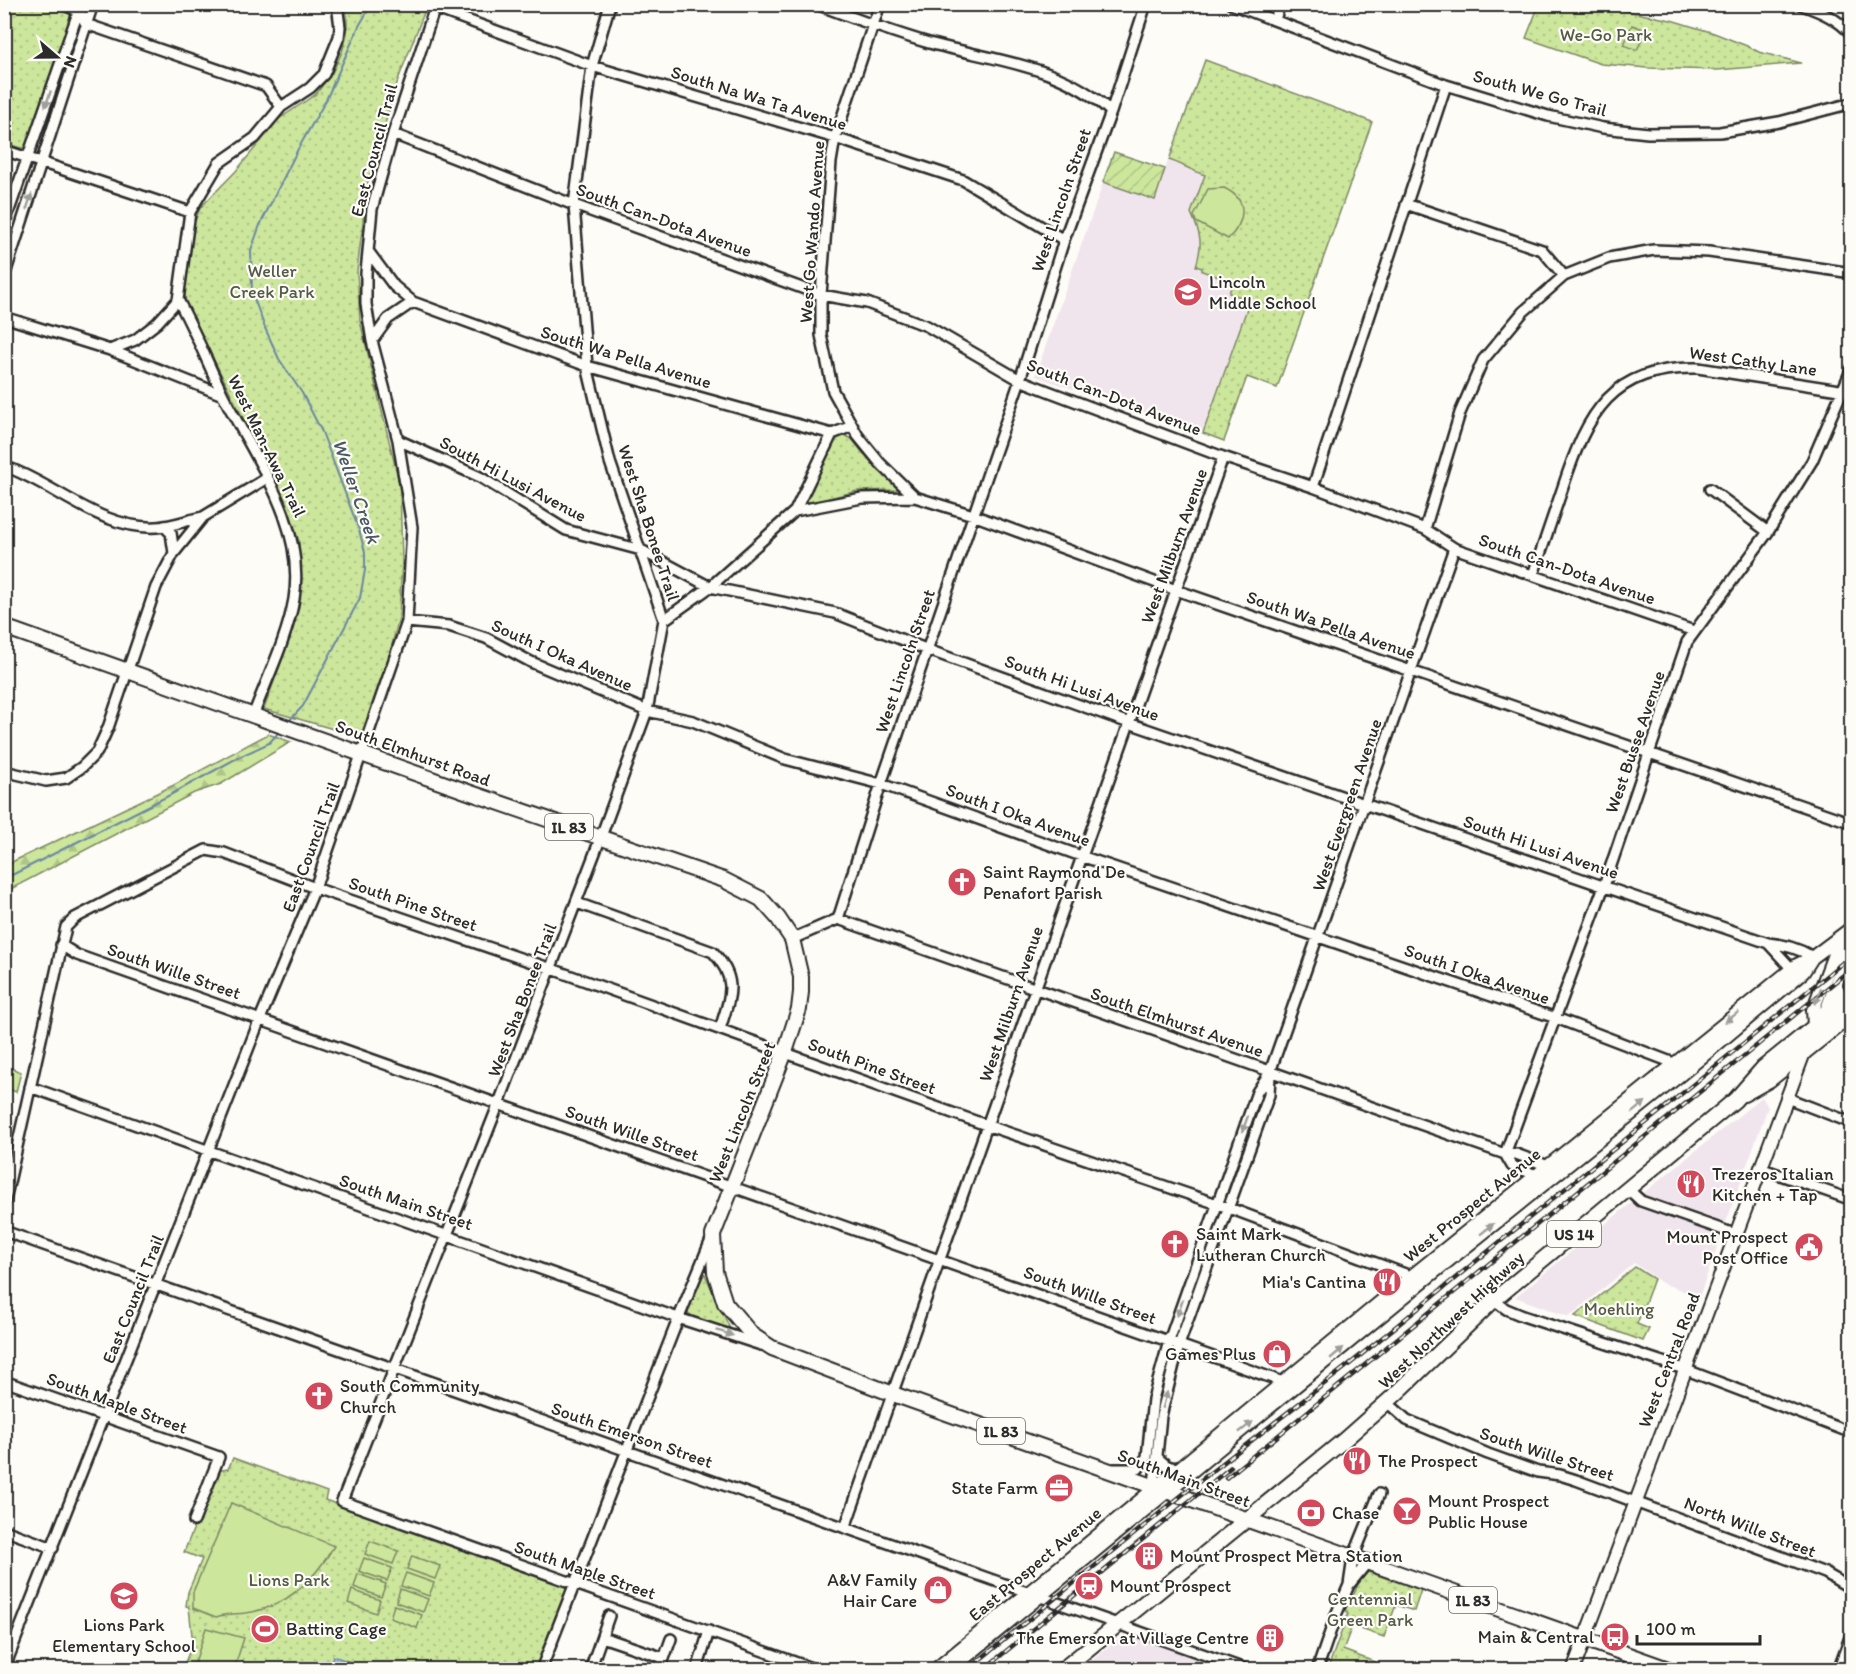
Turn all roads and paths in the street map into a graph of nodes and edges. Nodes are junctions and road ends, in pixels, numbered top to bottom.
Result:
1 (62, 4) edge
2 (93, 4) edge
3 (337, 4) edge
4 (610, 4) edge
5 (816, 4) edge
6 (880, 4) edge
7 (1146, 4) edge
8 (1231, 4) edge
9 (1280, 4) edge
10 (1799, 4) edge
11 (435, 6) edge
12 (80, 8) edge
13 (1275, 20) junction
14 (86, 24) junction
15 (873, 25) junction
16 (1851, 35) edge
17 (592, 66) junction
18 (1446, 85) junction
19 (1851, 103) edge
20 (281, 106) junction
21 (1111, 112) junction
22 (393, 134) junction
23 (835, 138) junction
24 (4, 150) edge
25 (28, 157) junction
26 (42, 161) junction
27 (1406, 204) junction
28 (574, 205) junction
29 (190, 212) junction
30 (4, 225) edge
31 (1064, 240) junction
32 (368, 251) junction
33 (1851, 273) edge
34 (1564, 276) junction
35 (4, 277) edge
36 (821, 295) junction
37 (178, 300) junction
38 (413, 302) junction
39 (4, 318) edge
40 (372, 341) junction
41 (110, 350) junction
42 (586, 366) junction
43 (1851, 368) edge
44 (1020, 380) junction
45 (1847, 391) edge
46 (223, 395) junction
47 (852, 426) junction
48 (832, 434) junction
49 (398, 440) junction
50 (1223, 457) junction
51 (4, 466) edge
52 (267, 478) junction
53 (1313, 487) junction
54 (1710, 489) dead end
55 (915, 497) junction
56 (795, 511) junction
57 (974, 515) junction
58 (203, 517) junction
59 (164, 526) junction
60 (1425, 529) junction
61 (1768, 532) junction
62 (1454, 548) junction
63 (641, 550) junction
64 (174, 553) junction
65 (1533, 574) junction
66 (710, 587) junction
67 (1176, 590) junction
68 (664, 620) junction
69 (407, 622) junction
70 (4, 627) edge
71 (1694, 631) junction
72 (928, 650) junction
73 (127, 670) junction
74 (1412, 670) junction
75 (647, 711) junction
76 (260, 718) junction
77 (1129, 723) junction
78 (1649, 752) junction
79 (362, 754) junction
80 (4, 771) edge
81 (881, 784) junction
82 (1365, 803) junction
83 (1851, 823) edge
84 (600, 838) junction
85 (1081, 856) junction
86 (1604, 886) junction
87 (315, 888) junction
88 (577, 903) junction
89 (838, 919) junction
90 (1850, 927) edge
91 (1319, 937) junction
92 (792, 939) junction
93 (1768, 943) junction
94 (61, 945) junction
95 (1813, 957) junction
96 (552, 969) junction
97 (1798, 970) junction
98 (1826, 973) junction
99 (1835, 987) junction
100 (1034, 989) junction
101 (1850, 997) edge
102 (1851, 1014) edge
103 (1556, 1018) junction
104 (260, 1019) junction
105 (1814, 1026) junction
106 (720, 1029) junction
107 (1804, 1051) junction
108 (785, 1052) junction
109 (1680, 1066) junction
110 (1270, 1072) junction
111 (30, 1087) junction
112 (1787, 1098) junction
113 (1735, 1100) junction
114 (500, 1103) junction
115 (1851, 1123) edge
116 (986, 1125) junction
117 (209, 1152) junction
118 (1505, 1154) junction
119 (1760, 1167) junction
120 (1554, 1168) junction
121 (1543, 1177) junction
122 (732, 1185) junction
123 (1628, 1189) junction
124 (1851, 1200) edge
125 (1217, 1204) junction
126 (4, 1205) edge
127 (1229, 1209) junction
128 (4, 1231) edge
129 (1735, 1234) junction
130 (446, 1235) junction
131 (713, 1235) junction
132 (940, 1259) junction
133 (1418, 1279) junction
134 (157, 1284) junction
135 (1494, 1300) junction
136 (725, 1304) joint
137 (678, 1318) junction
138 (1169, 1341) junction
139 (1179, 1345) junction
140 (772, 1348) junction
141 (393, 1368) junction
142 (1684, 1370) junction
143 (4, 1381) edge
144 (1287, 1387) junction
145 (893, 1394) junction
146 (1387, 1402) junction
147 (105, 1415) junction
148 (1851, 1433) edge
149 (626, 1450) junction
150 (1157, 1457) junction
151 (1181, 1467) junction
152 (1109, 1469) junction
153 (1160, 1487) junction
154 (1379, 1494) dead end
155 (342, 1501) joint
156 (1635, 1501) junction
157 (1246, 1520) junction
158 (194, 1521) dead end
159 (845, 1528) junction
160 (4, 1530) edge
161 (52, 1548) junction
162 (1353, 1558) junction
163 (1367, 1563) junction
164 (575, 1584) junction
165 (1349, 1585) junction
166 (1851, 1589) edge
167 (1035, 1594) junction
168 (609, 1616) dead end
169 (1119, 1624) junction
170 (710, 1631) junction
171 (1851, 1632) edge
172 (602, 1637) junction
173 (671, 1638) dead end
174 (1585, 1640) junction
175 (664, 1658) junction
176 (4, 1669) edge
177 (541, 1670) edge
178 (590, 1670) edge
179 (660, 1670) edge
180 (697, 1670) edge
181 (817, 1670) edge
182 (935, 1670) edge
183 (950, 1670) edge
184 (1062, 1670) edge
185 (1248, 1670) edge
186 (1317, 1670) edge
187 (1573, 1670) edge
188 (1671, 1670) edge
189 (1838, 1670) edge

1 - 12 street
2 - 14 street
3 - 20 street
4 - 17 street, West Sha Bonee Trail
5 - 15 street
6 - 15 street, West Go Wando Avenue
7 - 21 street, West Lincoln Street
8 - 13 street, South We Go Trail
9 - 13 street
10 - 16 street
11 - 17 street, South Na Wa Ta Avenue
11 - 22 street, East Council Trail
12 - 14 street
12 -> 25 street
13 - 18 street, South We Go Trail
14 - 20 street
14 - 26 street
15 - 21 street
15 - 23 street, West Go Wando Avenue
17 - 23 street, South Na Wa Ta Avenue
17 - 28 street, West Sha Bonee Trail
18 - 19 street, South We Go Trail
18 - 27 street
20 - 29 street
21 - 31 street, West Lincoln Street
22 - 28 street, South Can-Dota Avenue
22 - 32 street, East Council Trail
23 - 31 street, South Na Wa Ta Avenue
23 - 36 street, West Go Wando Avenue
24 - 25 street
25 - 26 street
25 - 30 street
26 - 29 street
35 -> 26 street
27 - 34 street
27 - 53 street
28 - 36 street, South Can-Dota Avenue
28 - 42 street, West Sha Bonee Trail
29 - 37 street
31 - 44 street, West Lincoln Street
32 - 38 street, South Wa Pella Avenue
32 - 40 street, East Council Trail
33 - 34 street
34 - 60 street
36 - 44 street, South Can-Dota Avenue
36 - 47 street, West Go Wando Avenue
37 - 41 street
37 - 46 street, West Man-Awa Trail
38 - 40 street
38 - 42 street, South Wa Pella Avenue
39 - 41 street
40 - 49 street, East Council Trail
41 - 46 street
42 - 48 street, South Wa Pella Avenue
42 - 63 street, West Sha Bonee Trail
43 - 45 street, West Busse Avenue
44 - 50 street, South Can-Dota Avenue
44 - 57 street, West Lincoln Street
45 - 61 street, West Busse Avenue
45 - 65 street, West Cathy Lane
46 - 52 street, West Man-Awa Trail
47 - 48 street
47 - 55 street, West Go Wando Avenue
48 - 56 street
49 - 63 street, South Hi Lusi Avenue
49 - 69 street, East Council Trail
50 - 53 street, South Can-Dota Avenue
50 - 67 street, West Milburn Avenue
51 - 59 street
52 - 58 street
52 - 76 street, West Man-Awa Trail
53 - 60 street, South Can-Dota Avenue
54 - 61 street
55 - 56 street, South Wa Pella Avenue
55 - 57 street, South Wa Pella Avenue
56 - 66 street
57 - 67 street, South Wa Pella Avenue
57 - 72 street, West Lincoln Street
58 - 59 street
58 - 64 street
59 - 64 street
60 - 62 street, South Can-Dota Avenue
61 - 71 street, West Busse Avenue
62 - 65 street, South Can-Dota Avenue
62 - 74 street, West Evergreen Avenue
63 - 66 street, South Hi Lusi Avenue
63 - 68 street, West Sha Bonee Trail
64 - 73 street
65 - 71 street, South Can-Dota Avenue
66 - 68 street
66 - 72 street, South Hi Lusi Avenue
67 - 74 street, South Wa Pella Avenue
67 - 77 street, West Milburn Avenue
68 - 75 street, West Sha Bonee Trail
69 - 75 street, South I Oka Avenue
69 - 79 street, East Council Trail
70 - 73 main road, South Elmhurst Road / IL 83
71 - 78 street, West Busse Avenue
72 - 77 street, South Hi Lusi Avenue
72 - 81 street, West Lincoln Street
73 - 76 main road, South Elmhurst Road / IL 83
73 - 80 street
74 - 78 street, South Wa Pella Avenue
74 - 82 street, West Evergreen Avenue
75 - 81 street, South I Oka Avenue
75 - 84 street, West Sha Bonee Trail
76 - 79 main road, South Elmhurst Road / IL 83
77 - 82 street, South Hi Lusi Avenue
77 - 85 street, West Milburn Avenue
78 - 83 street, South Wa Pella Avenue
78 - 86 street, West Busse Avenue
79 - 84 main road, South Elmhurst Road / IL 83
79 - 87 street, East Council Trail
81 - 85 street, South I Oka Avenue
81 - 89 street, West Lincoln Street
82 - 86 street, South Hi Lusi Avenue
82 - 91 street, West Evergreen Avenue
84 - 88 street, West Sha Bonee Trail
84 - 92 main road, South Elmhurst Road / IL 83
85 - 91 street, South I Oka Avenue
85 - 100 street, West Milburn Avenue
86 - 93 street, South Hi Lusi Avenue
86 - 103 street, West Busse Avenue
87 - 94 street, South Pine Street
87 - 96 street, South Pine Street
87 - 104 street, East Council Trail
88 - 96 street, West Sha Bonee Trail
88 - 106 street
89 - 92 street
89 - 100 street, South Elmhurst Avenue
90 - 95 street, West Prospect Avenue
90 - 98 street, West Central Road
90 - 99 street, West Central Road
91 - 103 street, South I Oka Avenue
91 - 110 street, West Evergreen Avenue
92 - 108 main road, West Lincoln Street / IL 83
93 - 95 street, South Hi Lusi Avenue
93 - 97 street, South Hi Lusi Avenue
94 - 104 street, South Wille Street
94 - 111 street
95 - 97 street, West Prospect Avenue
96 - 106 street, South Pine Street
96 - 114 street, West Sha Bonee Trail
97 - 98 street
97 - 109 street, West Prospect Avenue
98 -> 105 street, West Central Road
99 - 101 main road
99 - 105 street, West Central Road
100 - 110 street, South Elmhurst Avenue
100 - 116 street, West Milburn Avenue
101 - 105 main road, West Northwest Highway / US 14
102 - 107 main road, West Northwest Highway / US 14
103 - 109 street, South I Oka Avenue
103 - 118 street, West Busse Avenue
104 - 114 street, South Wille Street
104 - 117 street, East Council Trail
105 - 107 street, West Central Road
105 - 113 main road, West Northwest Highway / US 14
106 - 108 street, South Pine Street
107 - 112 street, West Central Road
107 - 113 main road, West Northwest Highway / US 14
108 - 116 street, South Pine Street
108 - 122 main road, West Lincoln Street / IL 83
109 - 120 street, West Prospect Avenue
110 - 118 street, South Elmhurst Avenue
110 -> 125 street, West Evergreen Avenue
110 - 127 street, West Evergreen Avenue
111 - 117 street, South Main Street
111 - 126 street
112 - 115 street
112 - 119 street, West Central Road
113 - 123 main road, West Northwest Highway / US 14
114 - 122 street, South Wille Street
114 - 130 street, West Sha Bonee Trail
116 - 125 street, South Pine Street
116 - 132 street, West Milburn Avenue
117 - 130 street, South Main Street
117 - 134 street, East Council Trail
118 - 120 street, South Elmhurst Avenue
118 - 121 street, South Elmhurst Avenue
119 - 124 street
119 - 129 street, West Central Road
120 - 121 street, West Prospect Avenue
121 - 133 street, West Prospect Avenue
122 - 131 main road, West Lincoln Street / IL 83
122 - 132 street, South Wille Street
123 - 129 street
123 - 135 main road, West Northwest Highway / US 14
125 - 127 street, South Pine Street
125 -> 138 street, West Evergreen Avenue
127 - 133 street, South Pine Street
127 - 139 street, West Evergreen Avenue
128 - 134 street, South Emerson Street
129 - 142 street, West Central Road
130 - 137 street, South Main Street
130 - 141 street, West Sha Bonee Trail
131 - 136 main road, West Lincoln Street / IL 83
131 - 137 street
132 - 138 street, South Wille Street
132 - 145 street, West Milburn Avenue
133 - 144 street, West Prospect Avenue
134 - 141 street, South Emerson Street
134 - 147 street, East Council Trail
135 - 142 street
135 - 146 main road, West Northwest Highway / US 14
136 - 140 main road, South Main Street / IL 83
137 -> 140 street, South Main Street
137 - 149 street
138 - 139 street, South Wille Street
138 - 152 street, West Evergreen Avenue
139 - 144 street, South Wille Street
150 -> 139 street, West Evergreen Avenue
140 - 145 main road, South Main Street / IL 83
141 - 149 street, South Emerson Street
141 - 155 street, West Sha Bonee Trail
142 - 148 street
142 - 156 street, West Central Road
143 - 147 street, South Maple Street
144 - 151 street, West Prospect Avenue
153 -> 144 street, West Prospect Avenue
145 - 152 main road, South Main Street / IL 83
145 - 159 street, West Milburn Avenue
146 - 156 street, South Wille Street
146 - 157 main road, West Northwest Highway / US 14
147 - 158 street, South Maple Street
147 - 161 street, East Council Trail
149 - 159 street, South Emerson Street
149 - 164 street
150 - 151 street
150 - 153 street, West Evergreen Avenue
151 - 153 street, West Prospect Avenue
152 - 153 main road, South Main Street / IL 83
153 - 157 main road, South Main Street / IL 83
153 - 167 street, East Prospect Avenue
154 - 162 street
155 - 164 street, South Maple Street
156 - 166 street, North Wille Street
156 - 174 street, West Central Road
157 - 162 main road, South Main Street / IL 83
157 - 169 main road, US 14
159 - 167 street, South Emerson Street
160 - 161 street
161 - 176 street, East Council Trail
162 - 163 main road, South Main Street / IL 83
162 - 165 street
163 - 165 street
163 - 174 main road, South Main Street / IL 83
164 - 170 street, South Maple Street
164 - 177 street
165 - 186 street
167 - 169 street, South Emerson Street
167 - 182 street, East Prospect Avenue
167 - 183 street, East Prospect Avenue
168 - 172 street
169 - 184 main road, US 14
169 - 185 street, South Emerson Street
170 - 180 street
170 - 181 street, South Maple Street
171 - 189 street
172 - 175 street
172 - 178 street
173 - 175 street
174 - 187 street, West Central Road
174 - 188 main road, IL 83
175 - 179 street

